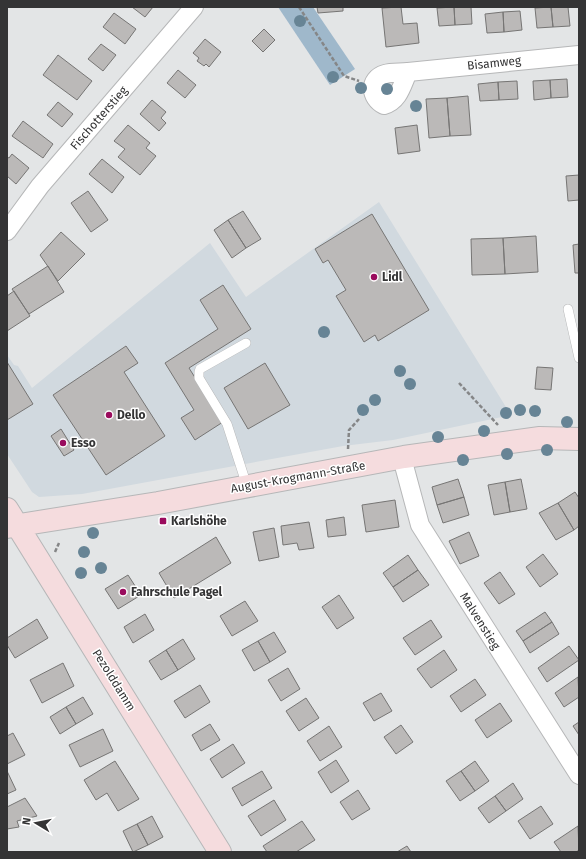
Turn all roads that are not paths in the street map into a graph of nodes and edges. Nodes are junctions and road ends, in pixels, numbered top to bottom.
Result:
1 (194, 7) edge
2 (579, 54) edge
3 (408, 72) junction
4 (7, 231) edge
5 (568, 309) dead end
6 (246, 343) dead end
7 (579, 358) edge
8 (579, 439) edge
9 (402, 458) junction
10 (247, 486) junction
11 (11, 521) edge
12 (579, 775) edge
13 (220, 852) edge

1 - 4 street, Fischotterstieg
2 - 3 street, Bisamweg
3 - 3 street, Bisamweg
5 - 7 lane
6 - 10 lane
8 - 9 main road, August-Krogmann-Straße
9 - 10 main road, August-Krogmann-Straße
9 - 12 street, Malvenstieg
10 - 11 main road, August-Krogmann-Straße
11 - 13 main road, Pezolddamm

